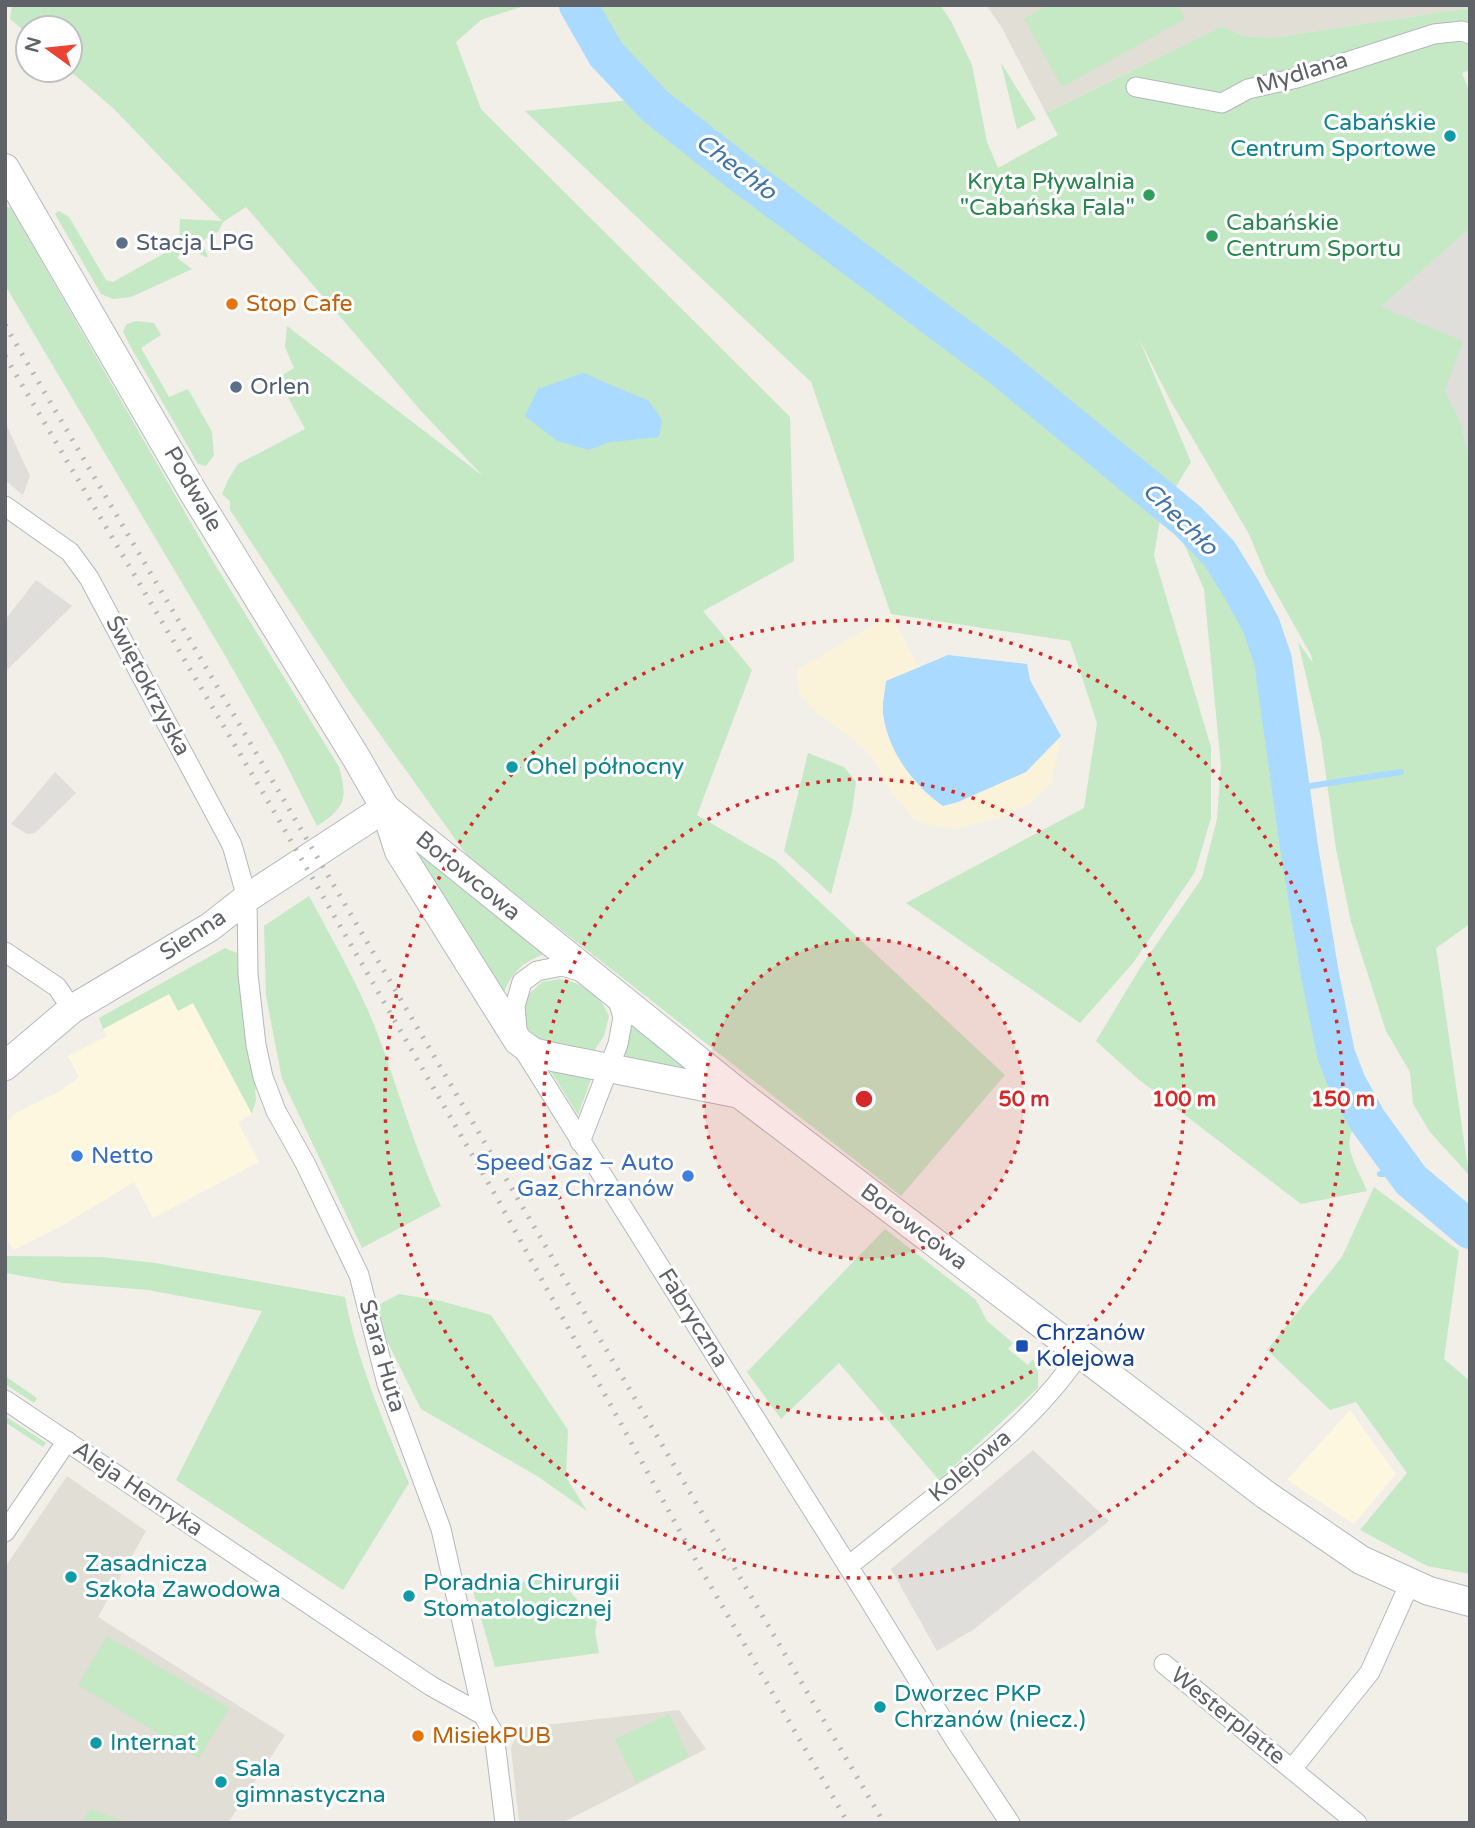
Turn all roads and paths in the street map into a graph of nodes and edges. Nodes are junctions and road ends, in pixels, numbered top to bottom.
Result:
1 (1470, 34) edge
2 (1136, 87) dead end
3 (5, 168) edge
4 (5, 506) edge
5 (385, 808) junction
6 (247, 898) junction
7 (5, 952) edge
8 (591, 975) junction
9 (616, 994) junction
10 (72, 1009) junction
11 (518, 1041) junction
12 (5, 1066) edge
13 (607, 1068) junction
14 (741, 1095) junction
15 (580, 1142) junction
16 (1080, 1353) junction
17 (5, 1400) edge
18 (66, 1441) junction
19 (5, 1532) edge
20 (848, 1566) junction
21 (1410, 1583) junction
22 (1470, 1602) edge
23 (1164, 1664) dead end
24 (483, 1715) junction
25 (1292, 1769) junction
26 (505, 1823) edge
27 (1010, 1823) edge
28 (1357, 1823) edge

1 - 2 street, Mydlana
3 - 5 street, Podwale
4 - 6 street, Świętokrzyska
5 - 6 street, Sienna
5 - 8 street, Borowcowa
5 - 11 street, Fabryczna
6 - 10 street, Sienna
6 - 24 street, Stara Huta
7 - 10 street
8 - 9 street, Borowcowa
8 - 11 street
9 - 13 street
9 - 14 street, Borowcowa
10 - 12 street, Sienna
11 - 13 street
11 - 15 street, Fabryczna
13 - 14 street
13 - 15 street
14 - 16 street, Borowcowa
15 - 20 street, Fabryczna
16 - 20 street, Kolejowa
16 - 21 street, Borowcowa
17 - 18 street, Aleja Henryka
18 - 19 street
18 - 24 street, Aleja Henryka
20 - 27 street, Fabryczna
21 - 22 street, Borowcowa
21 - 25 street, Westerplatte
23 - 25 street, Westerplatte
24 - 26 street, Stara Huta
25 - 28 street, Westerplatte

